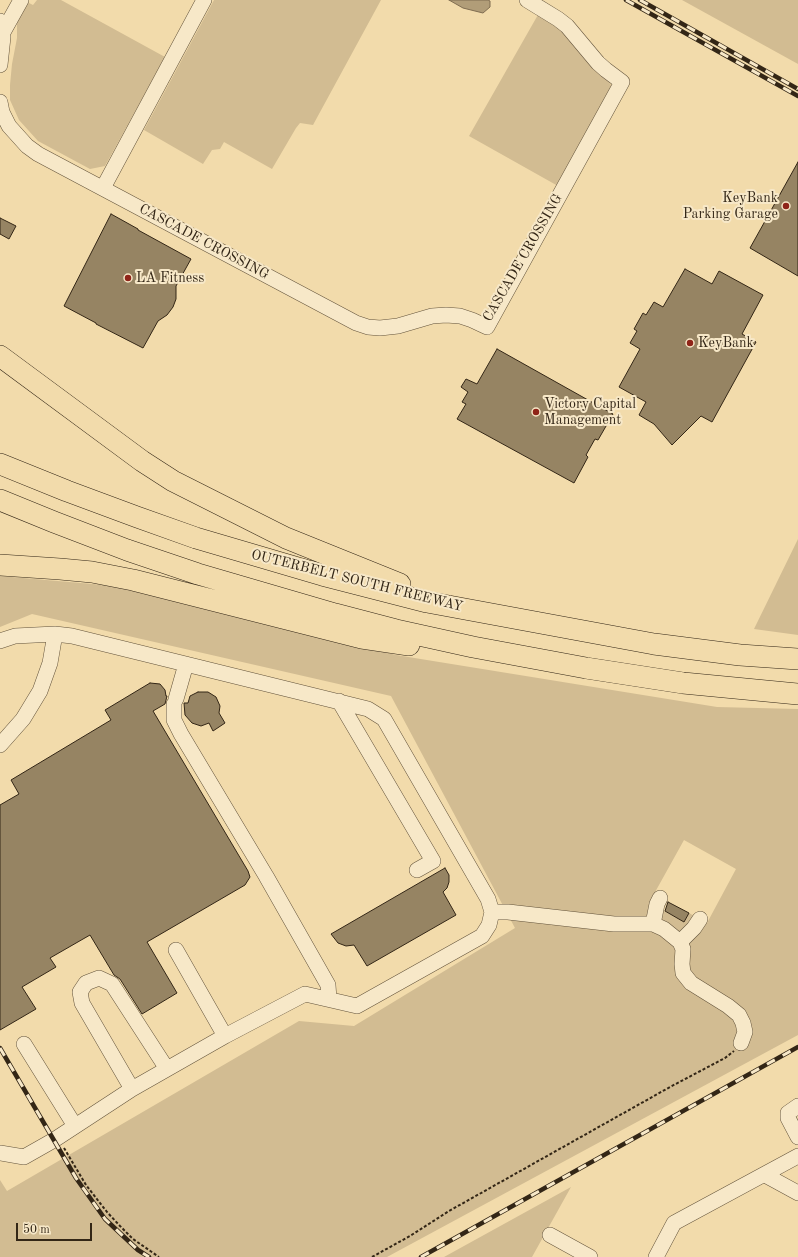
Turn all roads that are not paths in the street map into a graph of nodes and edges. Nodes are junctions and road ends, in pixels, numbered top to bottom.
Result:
1 (21, 0) edge
2 (204, 0) edge
3 (527, 0) edge
4 (1, 28) edge
5 (0, 65) edge
6 (0, 102) edge
7 (103, 188) junction
8 (0, 356) edge
9 (0, 464) edge
10 (0, 500) edge
11 (0, 565) edge
12 (427, 602) junction
13 (55, 634) junction
14 (0, 641) edge
15 (473, 647) junction
16 (798, 659) edge
17 (186, 664) junction
18 (798, 694) edge
19 (339, 701) junction
20 (0, 745) edge
21 (417, 870) dead end
22 (660, 898) dead end
23 (492, 912) junction
24 (700, 919) dead end
25 (653, 924) junction
26 (680, 942) junction
27 (176, 950) dead end
28 (329, 999) junction
29 (225, 1036) junction
30 (741, 1043) road end
31 (24, 1044) dead end
32 (167, 1069) junction
33 (132, 1089) junction
34 (798, 1106) edge
35 (75, 1126) junction
36 (797, 1134) edge
37 (0, 1153) edge
38 (798, 1156) edge
39 (765, 1175) junction
40 (798, 1193) edge
41 (550, 1235) dead end
42 (590, 1257) edge
43 (656, 1257) edge

1 - 4 street
2 - 7 street
3 - 7 street, CASCADE CROSSING
4 - 5 street
6 - 7 street, CASCADE CROSSING
8 - 12 highway
9 - 12 highway, OUTERBELT SOUTH FREEWAY
10 - 15 highway
11 - 15 highway
12 - 16 highway, OUTERBELT SOUTH FREEWAY
13 - 14 street
13 - 17 street
13 - 20 street
15 - 18 highway
17 - 19 street
17 - 28 street
19 - 21 street
19 - 23 street
22 - 25 street
23 - 25 street
23 - 28 street
24 - 26 street
25 - 26 street
26 - 30 street
27 - 29 street
28 - 29 street
29 - 32 street
31 - 35 street
32 - 33 street
32 - 33 street
33 - 35 street
34 - 36 street
35 - 37 street
38 - 39 street
39 - 40 street
39 - 43 street
41 - 42 street

